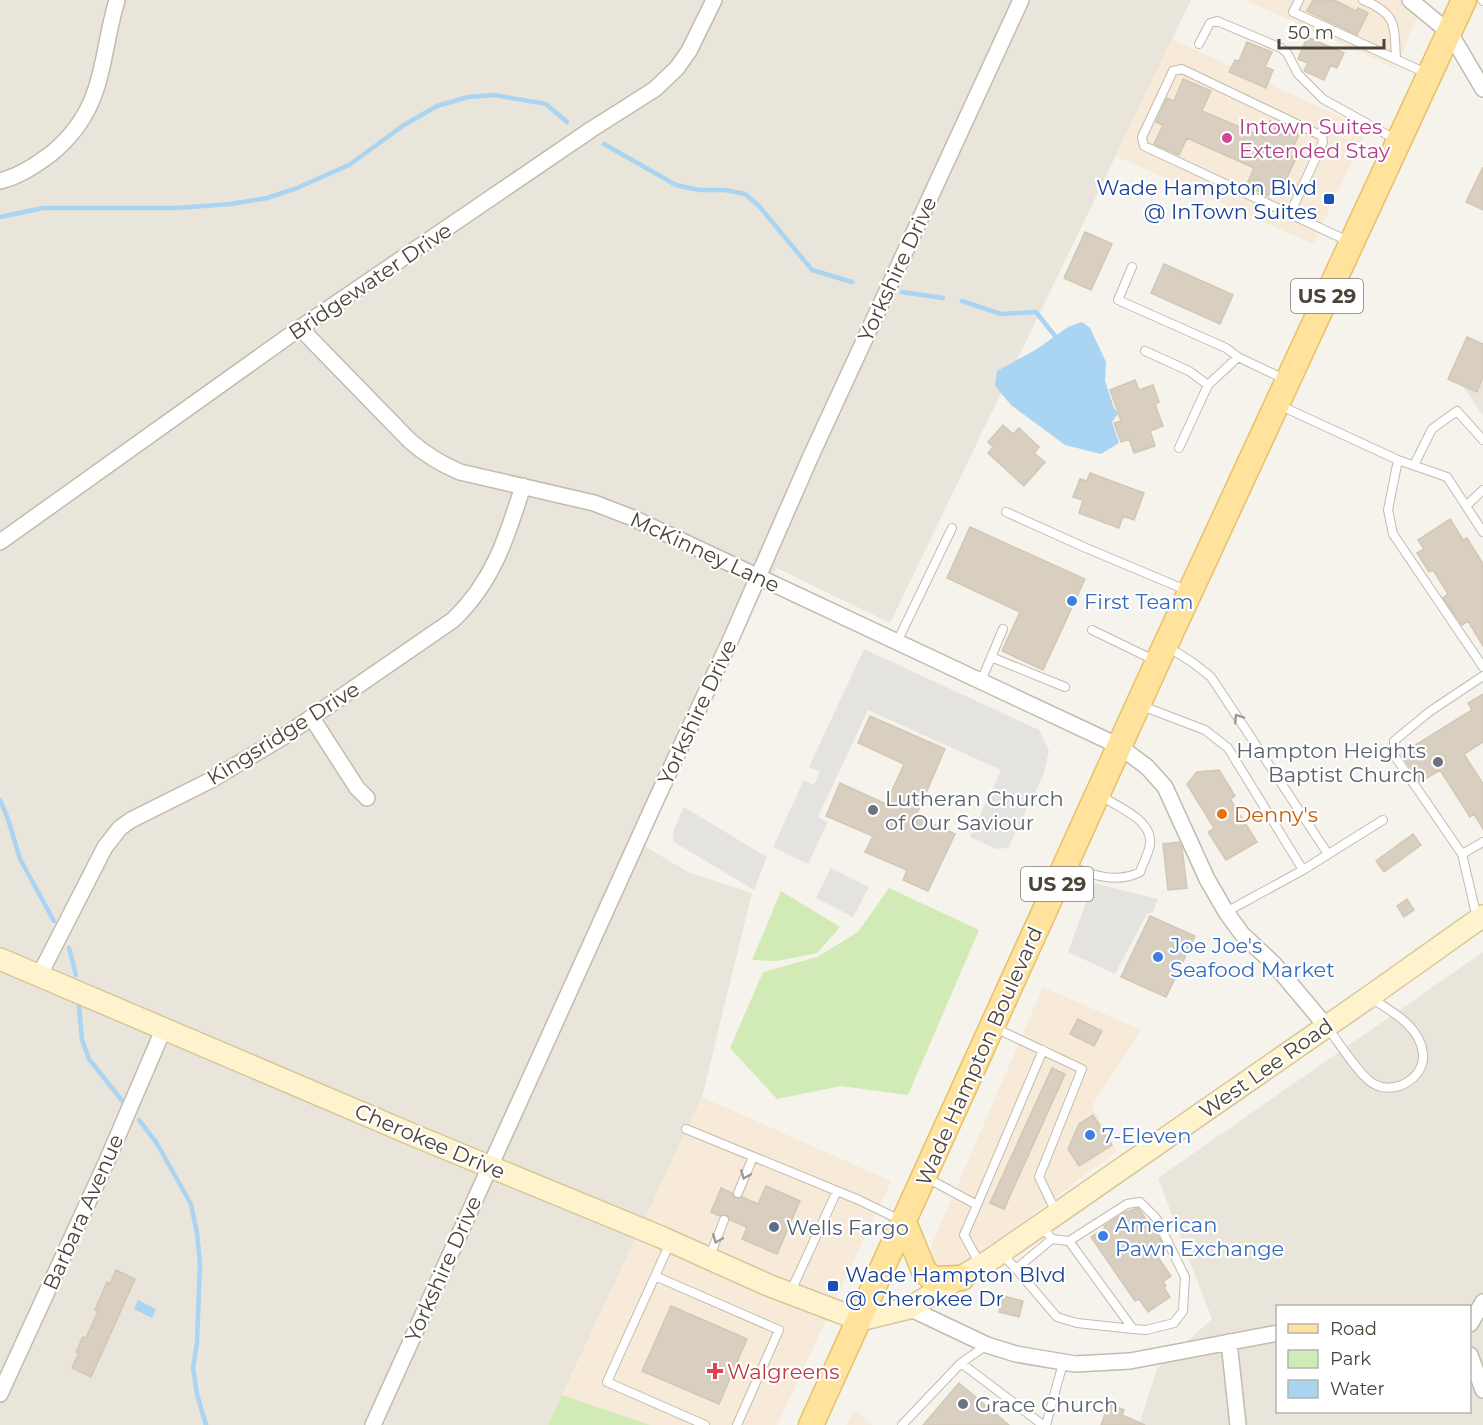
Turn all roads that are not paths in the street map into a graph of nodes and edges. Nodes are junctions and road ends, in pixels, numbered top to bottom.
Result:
1 (117, 0) edge
2 (714, 0) edge
3 (1021, 0) edge
4 (1299, 0) edge
5 (1363, 0) edge
6 (1410, 0) edge
7 (1464, 0) edge
8 (1449, 33) junction
9 (1199, 44) dead end
10 (1396, 59) junction
11 (1430, 75) junction
12 (1483, 89) edge
13 (1399, 141) junction
14 (0, 182) edge
15 (1294, 216) junction
16 (1352, 243) junction
17 (1132, 267) dead end
18 (300, 328) junction
19 (1145, 351) dead end
20 (1238, 357) junction
21 (1288, 381) junction
22 (1208, 385) junction
23 (1277, 405) junction
24 (1483, 440) edge
25 (1179, 448) dead end
26 (1398, 460) junction
27 (1414, 465) junction
28 (523, 486) junction
29 (1482, 492) edge
30 (1466, 506) junction
31 (1006, 512) dead end
32 (952, 528) dead end
33 (1483, 532) edge
34 (0, 542) edge
35 (758, 577) junction
36 (1190, 592) junction
37 (1004, 629) dead end
38 (1092, 630) dead end
39 (897, 642) junction
40 (1161, 653) junction
41 (991, 657) junction
42 (1483, 667) edge
43 (1483, 676) edge
44 (981, 681) junction
45 (1065, 687) dead end
46 (1138, 704) junction
47 (312, 718) junction
48 (1126, 752) junction
49 (1098, 794) junction
50 (367, 798) dead end
51 (1383, 820) dead end
52 (1483, 842) edge
53 (1328, 854) junction
54 (1462, 854) junction
55 (1065, 865) junction
56 (1304, 870) junction
57 (1226, 912) junction
58 (1480, 918) edge
59 (0, 959) edge
60 (39, 976) junction
61 (1369, 998) junction
62 (1326, 1026) junction
63 (992, 1027) junction
64 (164, 1028) junction
65 (1043, 1050) junction
66 (686, 1129) dead end
67 (753, 1157) junction
68 (490, 1166) junction
69 (925, 1176) junction
70 (837, 1191) junction
71 (738, 1193) dead end
72 (977, 1205) junction
73 (724, 1220) dead end
74 (904, 1222) junction
75 (1050, 1226) junction
76 (1069, 1240) junction
77 (671, 1241) junction
78 (1001, 1252) junction
79 (709, 1258) junction
80 (1016, 1269) junction
81 (971, 1272) junction
82 (655, 1276) junction
83 (790, 1293) junction
84 (1483, 1302) edge
85 (909, 1308) junction
86 (860, 1320) junction
87 (1471, 1322) edge
88 (1133, 1329) junction
89 (1276, 1333) edge
90 (1230, 1342) junction
91 (987, 1345) junction
92 (1471, 1358) edge
93 (961, 1363) junction
94 (1063, 1363) junction
95 (1483, 1390) edge
96 (0, 1394) edge
97 (816, 1423) edge
98 (373, 1425) edge
99 (705, 1425) edge
100 (737, 1425) edge
101 (902, 1425) edge
102 (1044, 1425) edge
103 (1238, 1425) edge

1 - 14 street
2 - 18 street, Bridgewater Drive
3 - 35 street, Yorkshire Drive
4 - 10 lane
5 - 10 lane
6 - 8 street
7 - 8 main road, Wade Hampton Boulevard / US 29
8 - 11 main road, Wade Hampton Boulevard / US 29
8 - 12 street
9 - 13 lane
10 - 11 lane
11 - 13 main road, Wade Hampton Boulevard / US 29
13 - 16 main road, Wade Hampton Boulevard / US 29
15 - 15 lane
15 - 16 lane
16 - 21 main road, Wade Hampton Boulevard / US 29
17 - 20 lane
18 - 28 street, McKinney Lane
18 - 34 street, Bridgewater Drive
19 - 22 lane
20 - 21 lane
20 - 22 lane
21 - 23 main road, Wade Hampton Boulevard / US 29
22 - 25 lane
23 - 26 lane
23 - 36 main road, Wade Hampton Boulevard / US 29
24 - 27 lane
26 - 27 lane
26 - 42 lane
27 - 30 lane
28 - 35 street, McKinney Lane
28 - 47 street, Kingsridge Drive
29 - 30 lane
30 - 33 lane
31 - 36 lane
32 - 39 lane
35 - 39 street, McKinney Lane
35 - 68 street, Yorkshire Drive
36 - 40 main road, Wade Hampton Boulevard / US 29
37 - 41 lane
38 - 40 lane
39 - 44 street, McKinney Lane
40 - 46 main road, Wade Hampton Boulevard / US 29
53 -> 40 lane
41 - 44 lane
41 - 45 lane
43 - 54 lane
44 - 48 street, McKinney Lane
46 - 48 main road, Wade Hampton Boulevard / US 29
46 - 56 lane
47 - 50 street
47 - 60 street, Kingsridge Drive
48 - 49 main road, Wade Hampton Boulevard / US 29
48 - 57 street, McKinney Lane
49 - 55 main road, Wade Hampton Boulevard / US 29
49 - 55 lane
51 - 53 lane
52 - 54 lane
53 - 56 lane
54 - 58 lane
55 - 63 main road, Wade Hampton Boulevard / US 29
56 - 57 lane
57 - 62 street, McKinney Lane
58 - 61 street, West Lee Road
59 - 60 street, Cherokee Drive
60 - 64 street, Cherokee Drive
61 - 62 street, West Lee Road
61 - 62 lane
62 - 75 street, West Lee Road
63 - 65 lane
63 - 69 main road, Wade Hampton Boulevard / US 29
64 - 68 street, Cherokee Drive
64 - 96 street, Barbara Avenue
65 - 72 lane
65 - 75 lane
66 - 67 lane
67 - 70 lane
67 -> 71 lane
68 - 77 street, Cherokee Drive
68 - 98 street, Yorkshire Drive
69 - 72 lane
69 - 74 main road, Wade Hampton Boulevard / US 29
70 - 74 lane
70 - 83 lane
72 - 81 lane
73 -> 79 lane
74 - 81 main road
74 - 86 main road, Wade Hampton Boulevard / US 29
75 - 76 lane
75 - 78 street, West Lee Road
75 - 80 lane
76 - 88 lane
76 - 88 lane
77 - 79 street, Cherokee Drive
77 - 82 lane
78 - 80 lane
78 - 81 street, West Lee Road
79 - 83 street, Cherokee Drive
80 - 88 lane
81 - 85 street, West Lee Road
82 - 99 lane
82 - 100 lane
83 - 86 street, Cherokee Drive
84 - 87 street
85 - 86 street, West Lee Road
85 - 91 street
86 - 97 main road, Wade Hampton Boulevard / US 29
89 - 90 street
90 - 94 street
90 - 103 street
91 - 93 lane
91 - 94 street
92 - 95 street
93 - 101 lane
93 - 102 lane
94 - 102 lane

